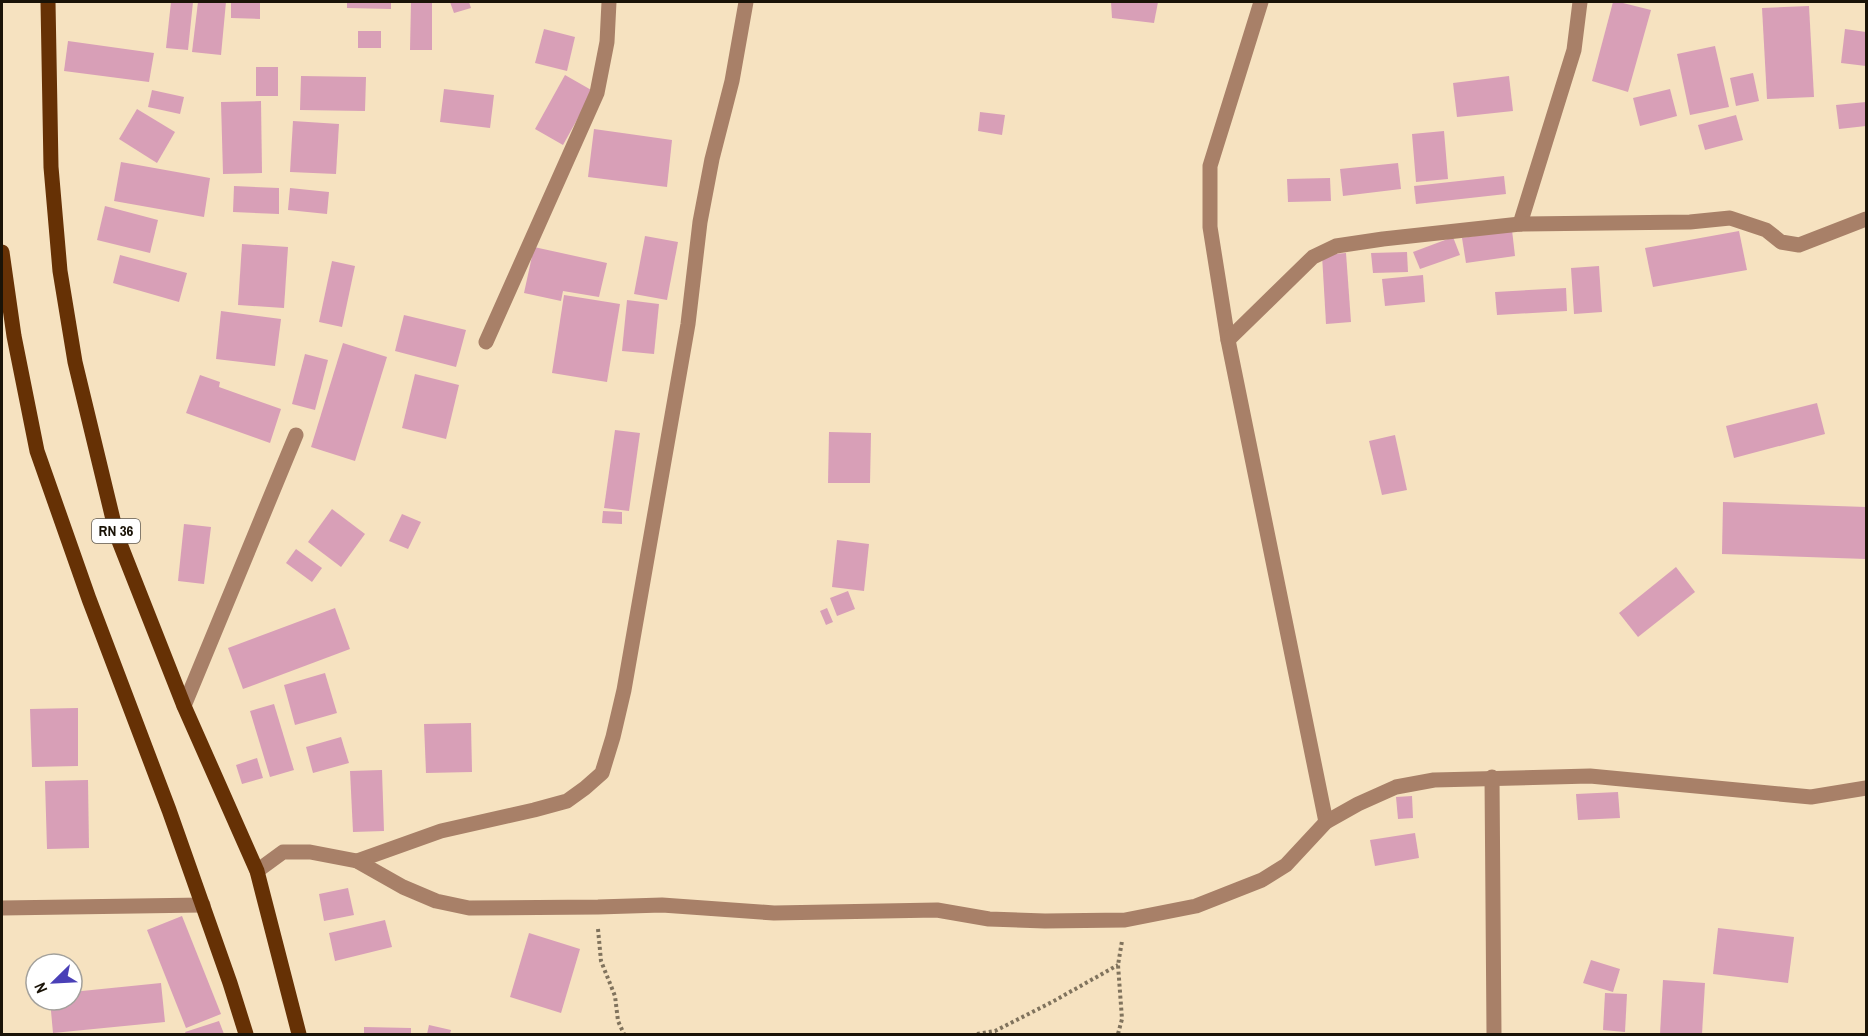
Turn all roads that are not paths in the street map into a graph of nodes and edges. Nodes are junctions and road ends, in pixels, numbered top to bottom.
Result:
1 (48, 2) edge
2 (609, 2) edge
3 (746, 2) edge
4 (1261, 2) edge
5 (1580, 2) edge
6 (1866, 219) edge
7 (1520, 224) junction
8 (2, 252) edge
9 (1228, 340) junction
10 (486, 342) dead end
11 (296, 435) dead end
12 (184, 706) junction
13 (1492, 777) junction
14 (1866, 788) edge
15 (1326, 822) junction
16 (357, 861) junction
17 (257, 871) junction
18 (203, 905) junction
19 (2, 908) edge
20 (246, 1035) edge
21 (299, 1035) edge
22 (1494, 1035) edge

1 - 12 main road, RN 36
2 - 10 street
3 - 16 street
4 - 9 street
5 - 7 street
6 - 7 street
7 - 9 street
8 - 18 main road, RN 36
9 - 15 street
11 - 12 street
12 - 17 main road, RN 36
13 - 14 street
13 - 15 street
13 - 22 street
15 - 16 street
16 - 17 street
17 - 21 main road, RN 36
18 - 19 street
18 - 20 main road, RN 36

